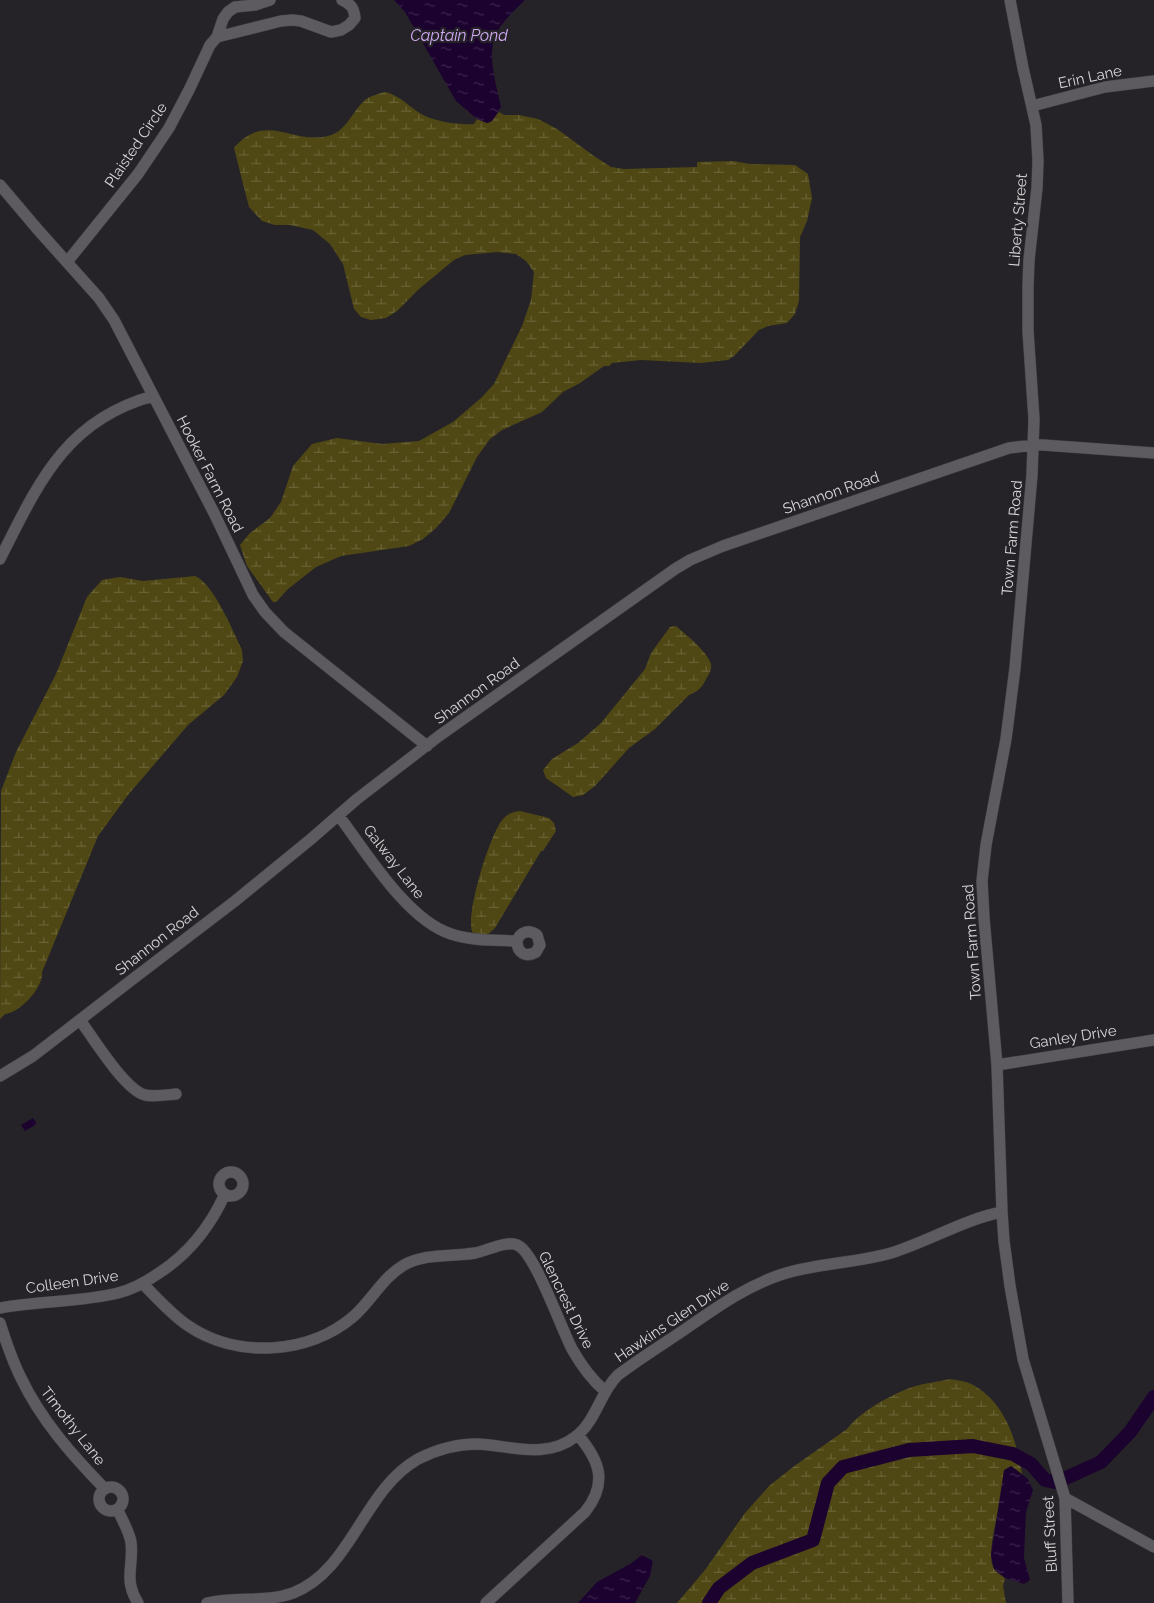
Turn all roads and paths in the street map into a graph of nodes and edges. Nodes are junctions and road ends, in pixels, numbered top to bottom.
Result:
1 (270, 0) edge
2 (342, 0) edge
3 (1010, 0) edge
4 (217, 37) junction
5 (1154, 81) edge
6 (1032, 106) junction
7 (0, 185) edge
8 (67, 262) junction
9 (153, 396) junction
10 (1033, 445) junction
11 (1154, 454) edge
12 (0, 559) edge
13 (427, 746) junction
14 (339, 816) junction
15 (517, 941) dead end
16 (80, 1020) junction
17 (1154, 1040) edge
18 (997, 1065) junction
19 (0, 1076) edge
20 (176, 1094) dead end
21 (225, 1194) dead end
22 (1002, 1212) junction
23 (143, 1284) junction
24 (0, 1308) edge
25 (0, 1323) edge
26 (604, 1392) junction
27 (578, 1435) junction
28 (1046, 1436) joint
29 (105, 1488) junction
30 (1065, 1498) junction
31 (118, 1510) junction
32 (1154, 1548) edge
33 (138, 1603) edge
34 (207, 1603) edge
35 (486, 1603) edge
36 (1068, 1603) edge

1 - 4 street, Plaisted Circle
2 - 4 street
3 - 6 street, Liberty Street
4 - 8 street, Plaisted Circle
5 - 6 street, Erin Lane
6 - 10 street, Liberty Street
7 - 8 street, Hooker Farm Road
8 - 9 street, Hooker Farm Road
9 - 12 street
9 - 13 street, Hooker Farm Road
10 - 11 street, Shannon Road
10 - 13 street, Shannon Road
10 - 18 street, Town Farm Road
13 - 14 street, Shannon Road
14 - 15 street, Galway Lane
14 - 16 street, Shannon Road
16 - 19 street, Shannon Road
16 - 20 street
17 - 18 street, Ganley Drive
18 - 22 street, Town Farm Road
21 - 23 street, Colleen Drive
22 - 26 street, Hawkins Glen Drive
22 - 28 street, Town Farm Road
23 - 24 street, Colleen Drive
23 - 26 street, Glencrest Drive
25 - 29 street, Timothy Lane
26 - 27 street, Hawkins Glen Drive
27 - 34 street, Hawkins Glen Drive
27 - 35 street
28 - 30 street, Bluff Street
29 - 31 street, Timothy Lane
29 - 31 street, Timothy Lane
30 - 32 street
30 - 36 street, Bluff Street
31 - 33 street, Timothy Lane

